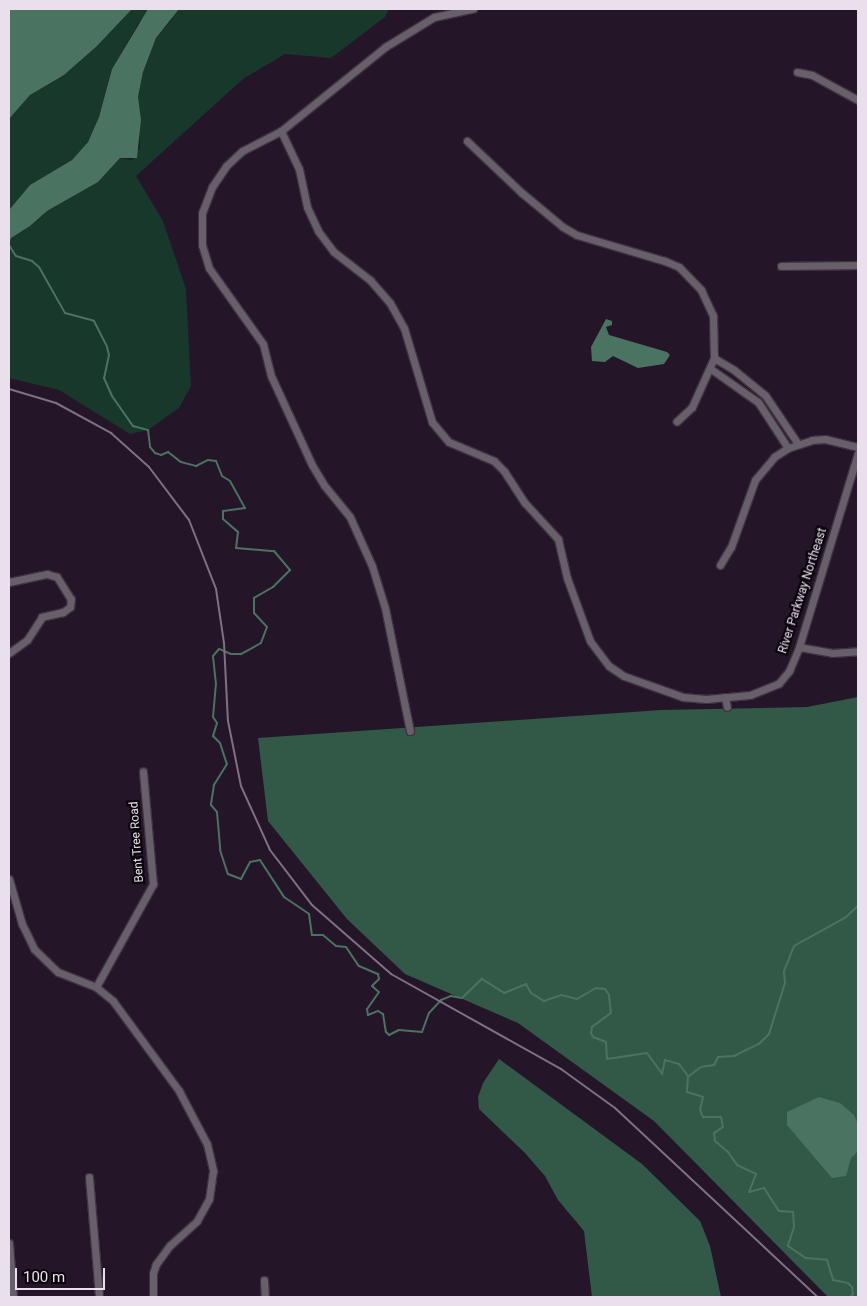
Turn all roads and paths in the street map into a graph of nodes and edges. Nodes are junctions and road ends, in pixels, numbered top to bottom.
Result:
1 (473, 9) edge
2 (797, 72) dead end
3 (858, 100) edge
4 (281, 131) junction
5 (467, 141) dead end
6 (858, 265) edge
7 (781, 266) dead end
8 (714, 358) junction
9 (711, 369) junction
10 (678, 421) dead end
11 (798, 444) junction
12 (858, 446) edge
13 (788, 448) junction
14 (858, 453) edge
15 (720, 565) dead end
16 (9, 582) edge
17 (799, 647) junction
18 (858, 651) edge
19 (9, 653) edge
20 (726, 697) junction
21 (727, 707) dead end
22 (410, 731) dead end
23 (143, 771) dead end
24 (9, 879) edge
25 (96, 987) junction
26 (89, 1177) dead end
27 (9, 1243) edge
28 (264, 1280) dead end
29 (11, 1296) edge
30 (98, 1297) edge
31 (153, 1297) edge
32 (265, 1297) edge

1 - 4 street
2 - 3 street
4 - 20 street, River Parkway Northeast
4 - 22 street
5 - 8 street
6 - 7 street
8 - 9 street
8 - 11 street
9 - 10 street
9 - 13 street
11 - 12 street
11 - 13 street
13 - 15 street
14 - 17 street, River Parkway Northeast
16 - 19 street
17 - 18 street
17 - 20 street, River Parkway Northeast
20 - 21 street
23 - 25 street, Bent Tree Road
24 - 25 street
25 - 31 street
26 - 30 street
27 - 29 street
28 - 32 street

